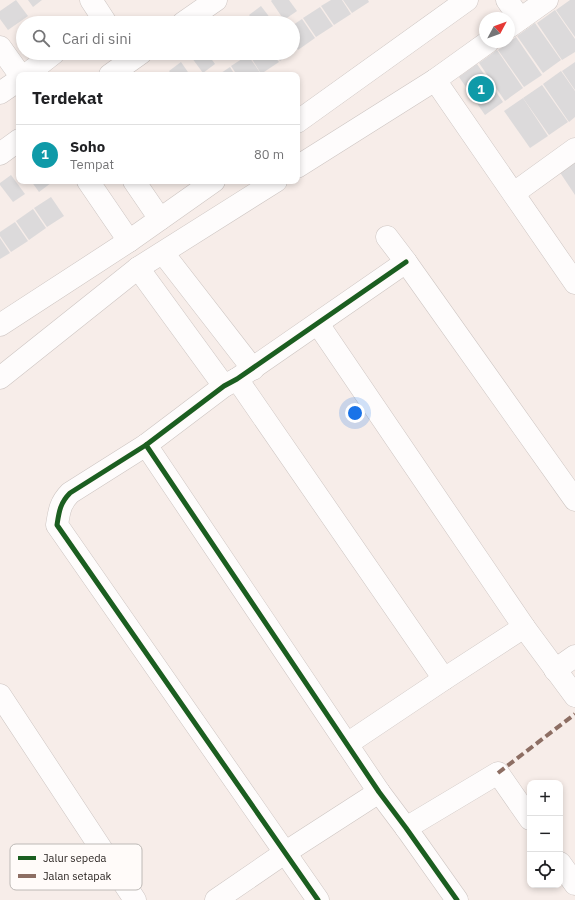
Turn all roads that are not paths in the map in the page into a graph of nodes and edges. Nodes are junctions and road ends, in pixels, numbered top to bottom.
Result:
1 (216, 0) edge
2 (467, 0) edge
3 (507, 0) edge
4 (547, 0) edge
5 (511, 12) edge
6 (194, 16) edge
7 (515, 23) edge
8 (0, 47) edge
9 (480, 48) edge
10 (45, 60) edge
11 (127, 60) edge
12 (18, 72) edge
13 (30, 72) edge
14 (113, 72) edge
15 (435, 80) junction
16 (16, 82) edge
17 (0, 93) edge
18 (300, 120) edge
19 (16, 142) edge
20 (575, 150) edge
21 (0, 154) edge
22 (300, 166) edge
23 (90, 184) edge
24 (136, 184) edge
25 (210, 184) edge
26 (271, 184) edge
27 (514, 192) junction
28 (160, 219) junction
29 (387, 237) dead end
30 (129, 241) junction
31 (163, 253) junction
32 (406, 262) junction
33 (138, 268) junction
34 (575, 282) edge
35 (318, 324) junction
36 (0, 325) edge
37 (0, 378) edge
38 (238, 378) junction
39 (146, 445) junction
40 (575, 500) edge
41 (524, 628) junction
42 (575, 656) edge
43 (555, 670) junction
44 (444, 679) junction
45 (0, 695) edge
46 (575, 696) edge
47 (347, 744) junction
48 (379, 792) junction
49 (527, 816) edge
50 (406, 828) junction
51 (98, 844) edge
52 (286, 852) junction
53 (563, 867) edge
54 (575, 884) edge
55 (128, 890) edge
56 (135, 900) edge
57 (216, 900) edge
58 (318, 900) edge
59 (457, 900) edge

1 - 6 street
2 - 18 street
3 - 5 street
4 - 7 street
8 - 12 street
9 - 15 street
10 - 13 street
11 - 14 street
15 - 22 street
15 - 27 street
16 - 17 street
19 - 21 street
20 - 27 street
23 - 30 street
24 - 28 street
25 - 28 street
26 - 31 street
27 - 34 street
28 - 30 street
29 - 32 street
30 - 36 street
31 - 33 street
31 - 38 street
32 - 35 street
32 - 40 street
33 - 37 street
33 - 38 street
35 - 38 street
35 - 41 street
38 - 39 street
38 - 44 street
39 - 47 street
39 - 52 street
41 - 43 street
41 - 44 street
42 - 43 street
43 - 46 street
44 - 47 street
45 - 51 street
47 - 48 street
48 - 50 street
48 - 52 street
49 - 50 street
50 - 59 street
52 - 57 street
52 - 58 street
53 - 54 street
55 - 56 street

